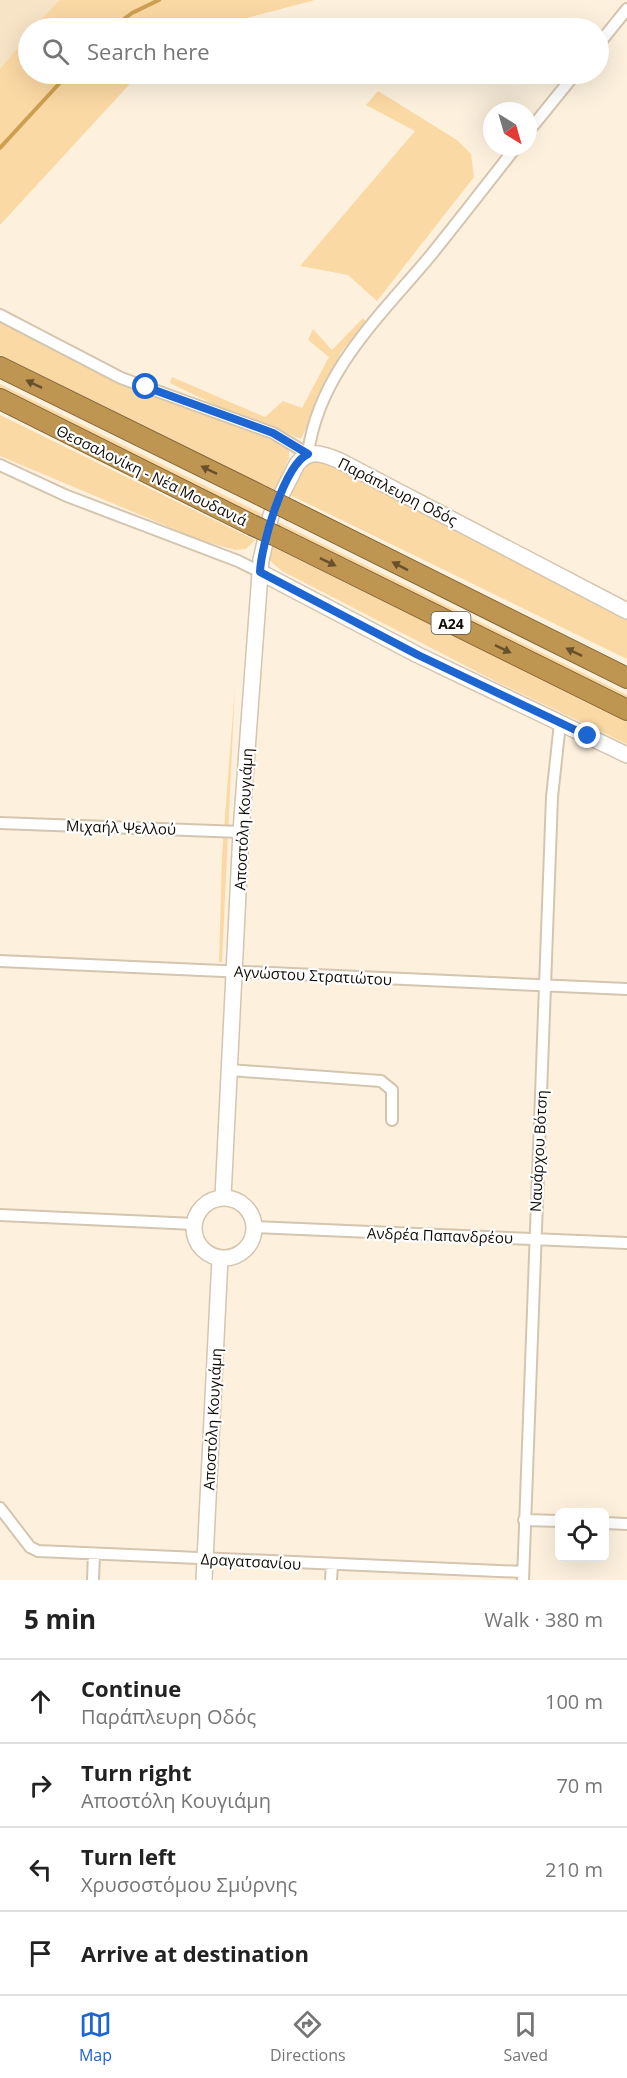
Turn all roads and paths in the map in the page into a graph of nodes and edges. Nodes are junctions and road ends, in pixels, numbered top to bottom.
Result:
1 (627, 9) edge
2 (609, 31) edge
3 (567, 84) edge
4 (537, 121) edge
5 (509, 156) edge
6 (0, 315) edge
7 (0, 368) edge
8 (0, 399) edge
9 (308, 454) junction
10 (0, 465) edge
11 (260, 572) junction
12 (278, 584) junction
13 (258, 602) junction
14 (627, 611) edge
15 (627, 678) edge
16 (627, 710) edge
17 (560, 723) junction
18 (627, 756) edge
19 (0, 823) edge
20 (241, 832) junction
21 (0, 961) edge
22 (235, 972) junction
23 (546, 986) junction
24 (627, 989) edge
25 (229, 1070) junction
26 (392, 1120) dead end
27 (223, 1197) junction
28 (0, 1215) edge
29 (195, 1224) junction
30 (254, 1227) junction
31 (533, 1239) junction
32 (627, 1243) edge
33 (220, 1258) junction
34 (0, 1508) edge
35 (524, 1520) junction
36 (555, 1521) edge
37 (609, 1523) edge
38 (627, 1524) edge
39 (94, 1554) junction
40 (205, 1558) junction
41 (332, 1564) junction
42 (523, 1576) edge
43 (93, 1580) edge
44 (204, 1580) edge
45 (331, 1580) edge

1 - 2 street
3 - 4 street
5 - 9 street
6 - 9 street, Παράπλευρη Οδός
15 -> 7 highway, Θεσσαλονίκη - Νέα Μουδανιά / Α24, bridge
8 -> 16 highway, Θεσσαλονίκη - Νέα Μουδανιά / Α24, bridge
9 - 11 street, Αποστόλη Κουγιάμη
9 - 14 street, Παράπλευρη Οδός
10 - 11 street
11 - 12 street
11 - 13 street, Αποστόλη Κουγιάμη
12 - 13 street
12 - 17 street
13 - 20 street, Αποστόλη Κουγιάμη
17 - 18 street
17 - 23 street, Ναυάρχου Βότση
19 - 20 street, Μιχαήλ Ψελλού
20 - 22 street, Αποστόλη Κουγιάμη
21 - 22 street, Αγνώστου Στρατιώτου
22 - 23 street, Αγνώστου Στρατιώτου
22 - 25 street, Αποστόλη Κουγιάμη
23 - 24 street, Αγνώστου Στρατιώτου
23 - 31 street, Ναυάρχου Βότση
25 - 26 street
25 - 27 street, Αποστόλη Κουγιάμη
27 - 29 street
27 - 30 street
28 - 29 street
29 - 33 street
30 - 31 street, Ανδρέα Παπανδρέου
30 - 33 street
31 - 32 street, Ανδρέα Παπανδρέου
31 - 35 street, Ναυάρχου Βότση
33 - 40 street, Αποστόλη Κουγιάμη
34 - 39 street, Δραγατσανίου
35 - 36 street
35 - 42 street, Ναυάρχου Βότση
37 - 38 street
39 - 40 street, Δραγατσανίου
39 - 43 street
40 - 41 street, Δραγατσανίου
40 - 44 street, Αποστόλη Κουγιάμη
41 - 42 street, Δραγατσανίου
41 - 45 street

